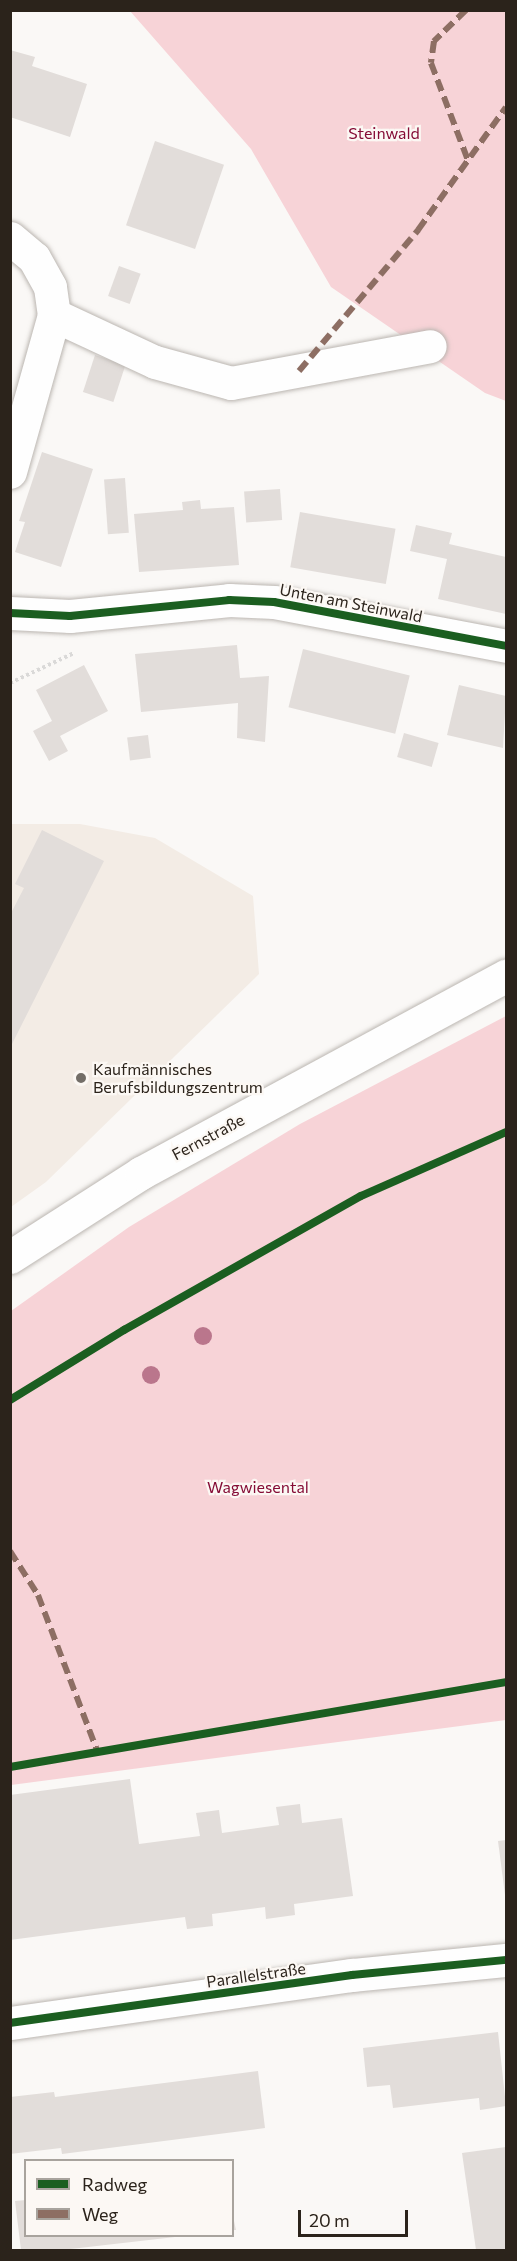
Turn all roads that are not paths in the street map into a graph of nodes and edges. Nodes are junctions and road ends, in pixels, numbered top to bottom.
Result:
1 (10, 238) edge
2 (54, 315) junction
3 (430, 346) dead end
4 (10, 472) edge
5 (10, 613) edge
6 (507, 646) edge
7 (507, 976) edge
8 (10, 1257) edge
9 (507, 1960) edge
10 (10, 2022) edge

1 - 2 street
2 - 3 street
2 - 4 street
5 - 6 street, Unten am Steinwald
7 - 8 street, Fernstraße
9 - 10 street, Parallelstraße

